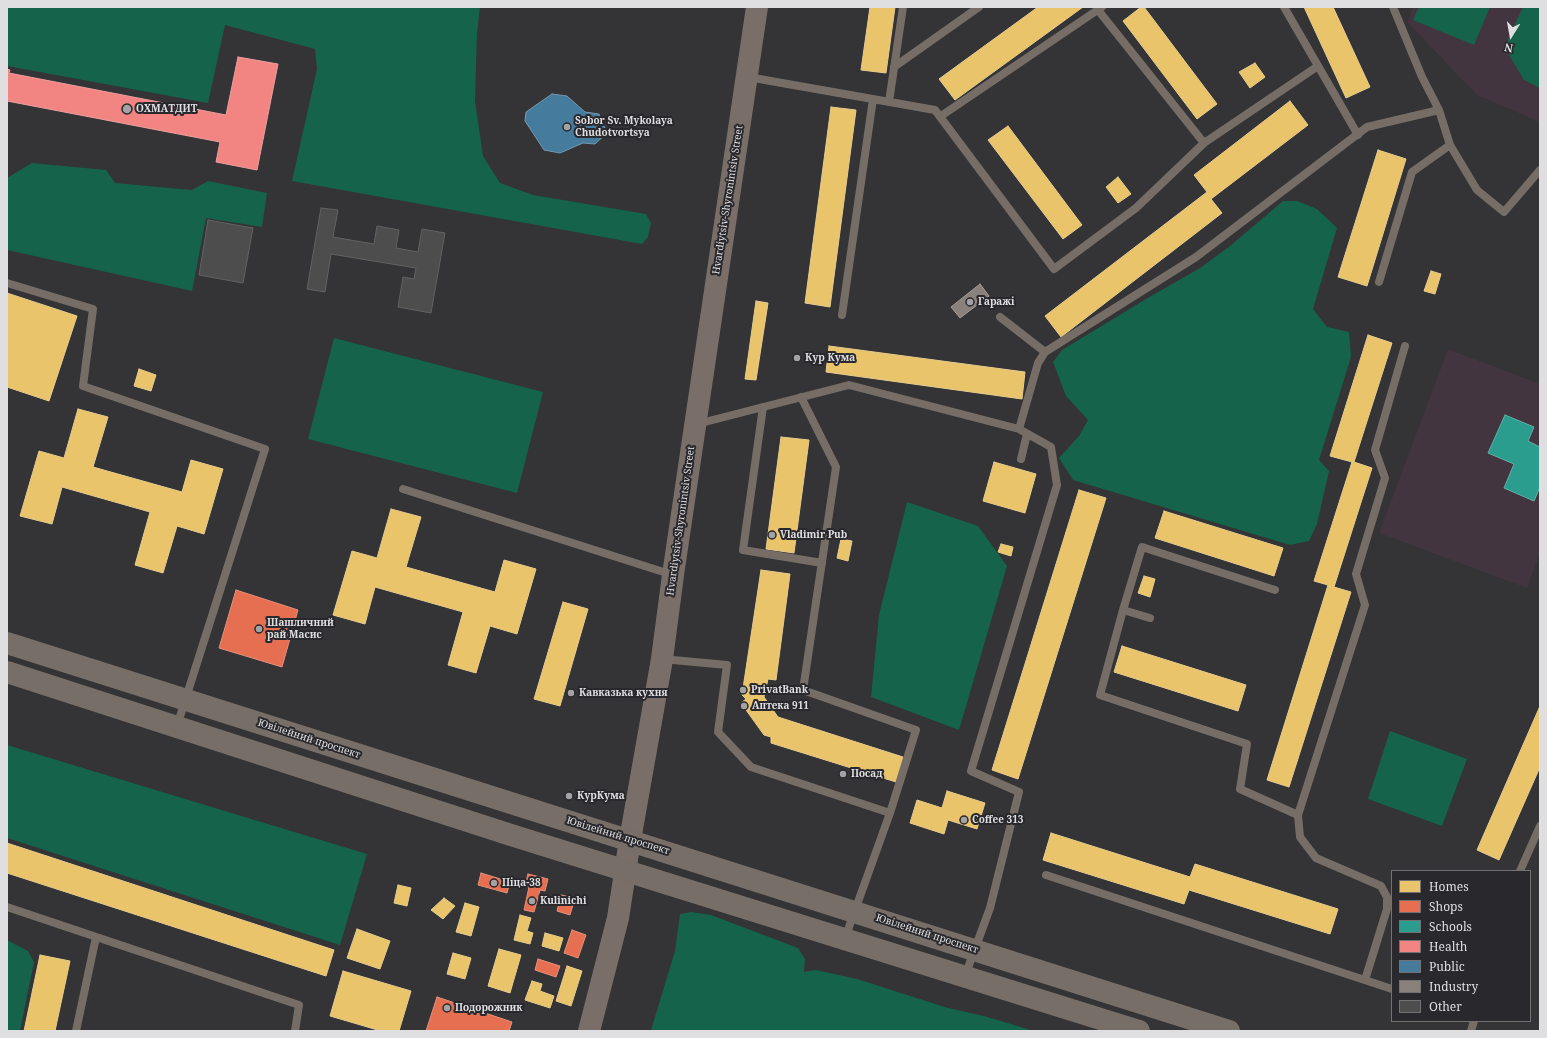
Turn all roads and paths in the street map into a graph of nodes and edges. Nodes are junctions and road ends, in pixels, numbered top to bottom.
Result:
1 (757, 7) edge
2 (903, 7) edge
3 (979, 7) edge
4 (1284, 7) edge
5 (1393, 7) edge
6 (1100, 9) edge
7 (1318, 66) junction
8 (894, 67) junction
9 (747, 77) junction
10 (873, 99) junction
11 (889, 102) junction
12 (1439, 110) junction
13 (941, 116) junction
14 (1358, 135) junction
15 (1204, 143) junction
16 (1450, 145) junction
17 (1540, 170) edge
18 (1378, 282) dead end
19 (7, 283) edge
20 (842, 315) dead end
21 (1000, 317) dead end
22 (1405, 346) dead end
23 (1045, 352) junction
24 (801, 397) junction
25 (763, 407) junction
26 (696, 424) junction
27 (1018, 429) junction
28 (1027, 434) junction
29 (1021, 460) dead end
30 (403, 489) dead end
31 (822, 563) junction
32 (673, 575) junction
33 (1275, 590) dead end
34 (1123, 610) junction
35 (1150, 618) dead end
36 (7, 643) edge
37 (662, 658) junction
38 (7, 672) edge
39 (186, 699) junction
40 (177, 727) junction
41 (890, 813) junction
42 (1298, 815) junction
43 (1540, 826) edge
44 (630, 840) junction
45 (1520, 870) edge
46 (626, 871) junction
47 (1046, 875) dead end
48 (7, 907) edge
49 (854, 911) junction
50 (96, 937) junction
51 (844, 939) junction
52 (975, 950) junction
53 (965, 976) junction
54 (1365, 980) junction
55 (1391, 989) edge
56 (1217, 1029) edge
57 (76, 1031) edge
58 (294, 1031) edge
59 (589, 1031) edge
60 (1139, 1031) edge

1 - 9 main road, Hvardiytsiv-Shyronintsiv Street
2 - 8 lane
3 - 8 lane
4 - 7 lane
5 - 12 lane
6 - 13 lane
6 - 15 lane
7 - 14 lane
7 - 15 lane
8 - 11 lane
9 - 10 lane
9 - 26 main road, Hvardiytsiv-Shyronintsiv Street
10 - 11 lane
10 - 20 lane
11 - 13 lane
12 - 14 lane
12 - 16 lane
13 - 15 lane
14 - 23 lane
16 - 17 lane
16 - 18 lane
19 - 39 lane
21 - 23 lane
22 - 42 lane
23 - 27 lane
24 - 25 lane
24 - 27 lane
24 - 31 lane
25 - 26 lane
25 - 31 lane
26 - 32 main road, Hvardiytsiv-Shyronintsiv Street
27 - 28 lane
28 - 29 lane
28 - 52 lane
30 - 32 lane
31 - 41 lane
32 - 37 main road, Hvardiytsiv-Shyronintsiv Street
33 - 34 lane
34 - 35 lane
34 - 42 lane
36 - 39 main road, Ювілейний проспект
37 - 41 lane
37 - 44 main road, Hvardiytsiv-Shyronintsiv Street
38 - 40 main road
39 - 40 lane
39 - 44 main road, Ювілейний проспект
40 - 46 main road
41 - 49 lane
42 - 54 lane
43 - 45 lane
44 - 46 main road, Hvardiytsiv-Shyronintsiv Street
44 - 49 main road, Ювілейний проспект
46 - 51 main road
46 - 59 main road, Hvardiytsiv-Shyronintsiv Street
47 - 54 lane
48 - 50 lane
49 - 51 lane
49 - 52 main road, Ювілейний проспект
50 - 57 lane
50 - 58 lane
51 - 53 main road
52 - 53 lane
52 - 56 main road, Ювілейний проспект
53 - 60 main road
54 - 55 lane

